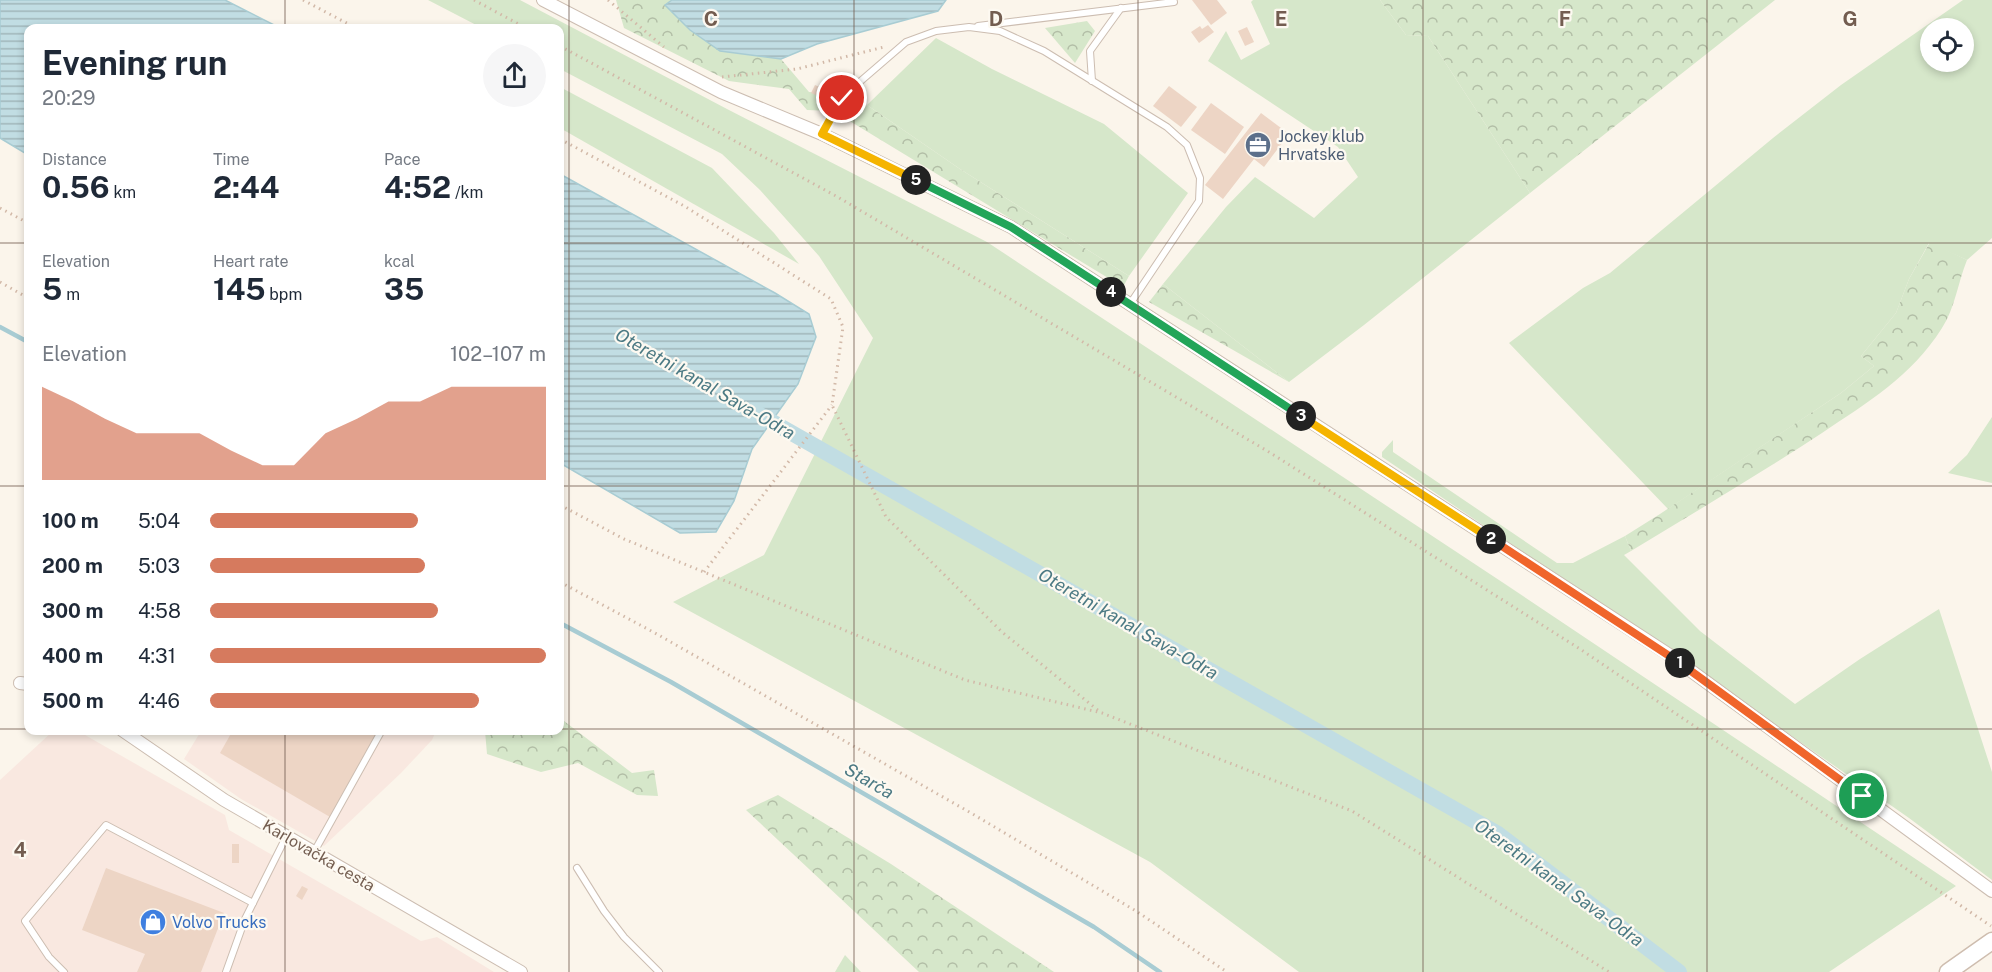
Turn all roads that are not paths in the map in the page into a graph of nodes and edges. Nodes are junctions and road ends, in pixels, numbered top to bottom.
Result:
1 (543, 0) edge
2 (1174, 2) dead end
3 (1121, 8) junction
4 (969, 27) junction
5 (1092, 81) junction
6 (822, 134) junction
7 (1130, 304) junction
8 (129, 735) edge
9 (379, 735) edge
10 (286, 837) junction
11 (314, 853) junction
12 (577, 868) dead end
13 (1992, 891) edge
14 (253, 903) junction
15 (1992, 941) edge
16 (64, 972) edge
17 (226, 972) edge
18 (521, 972) edge
19 (659, 972) edge
20 (1948, 972) edge

1 - 6 street
2 - 3 lane
3 - 4 lane
3 - 5 lane
4 - 5 lane
4 - 6 lane
5 - 7 lane
6 - 7 street
7 - 13 street
8 - 10 street, Karlovačka cesta
9 - 11 lane
10 - 11 street, Karlovačka cesta
10 - 14 lane
11 - 18 street, Karlovačka cesta
12 - 19 lane
14 - 16 lane
14 - 17 lane
15 - 20 main road

